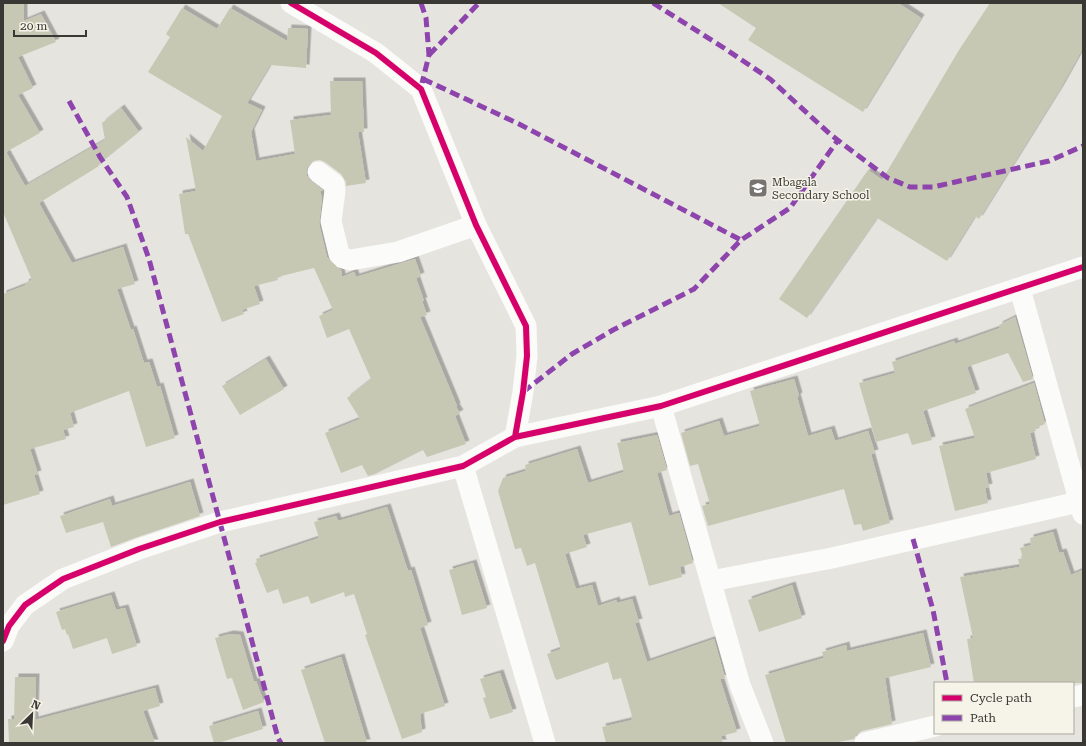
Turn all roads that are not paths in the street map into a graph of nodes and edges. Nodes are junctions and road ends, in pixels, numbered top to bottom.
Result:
1 (291, 3) edge
2 (318, 172) dead end
3 (476, 225) junction
4 (1083, 267) edge
5 (1020, 289) junction
6 (661, 406) junction
7 (515, 437) junction
8 (463, 466) junction
9 (1082, 505) edge
10 (711, 581) junction
11 (3, 641) edge
12 (934, 726) edge
13 (545, 743) edge
14 (763, 743) edge
15 (865, 743) edge

1 - 3 street
2 - 3 street
3 - 7 street
4 - 5 street
5 - 6 street
5 - 9 street
6 - 7 street
6 - 10 street
7 - 8 street
8 - 11 street
8 - 13 street
9 - 10 street
10 - 14 street
12 - 15 street

